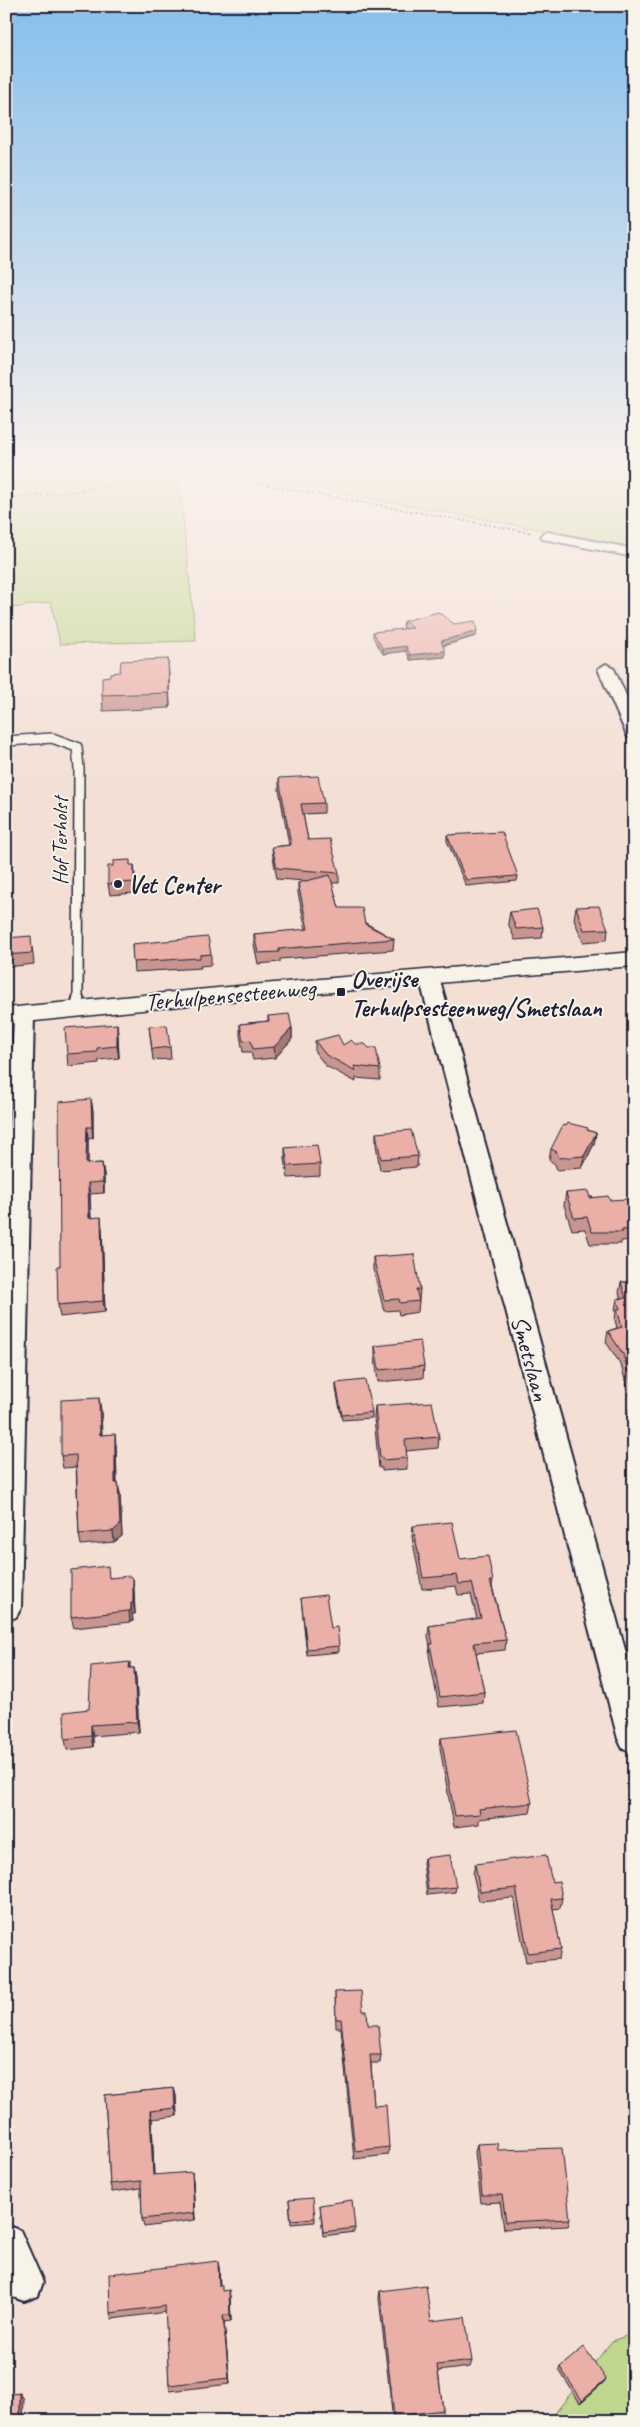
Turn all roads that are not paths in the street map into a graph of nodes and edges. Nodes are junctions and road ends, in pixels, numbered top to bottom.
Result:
1 (606, 669) dead end
2 (634, 733) edge
3 (6, 741) edge
4 (634, 959) edge
5 (429, 977) junction
6 (78, 1009) junction
7 (15, 1015) edge
8 (6, 1608) edge
9 (634, 1739) edge
10 (6, 2244) edge
11 (24, 2282) dead end

1 - 2 street
3 - 6 lane, Hof Terholst
4 - 5 main road, Terhulpensesteenweg
5 - 6 main road, Terhulpensesteenweg
5 - 9 street, Smetslaan
6 - 7 main road, Terhulpensesteenweg
7 - 8 street
10 - 11 street

